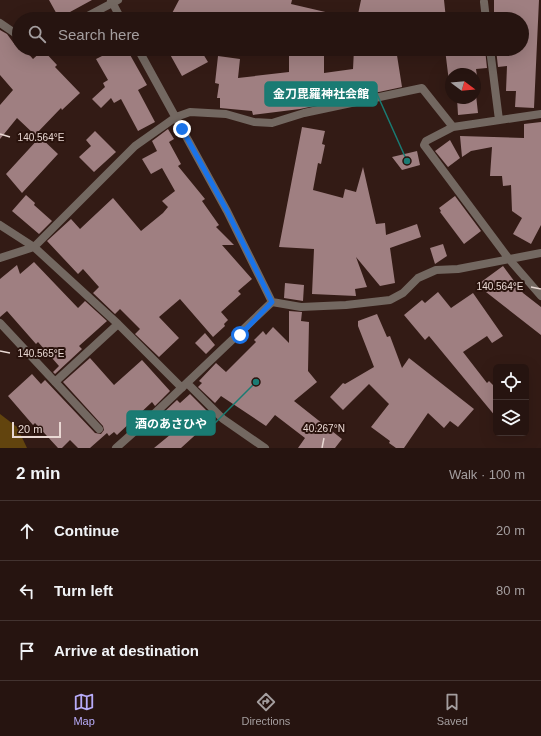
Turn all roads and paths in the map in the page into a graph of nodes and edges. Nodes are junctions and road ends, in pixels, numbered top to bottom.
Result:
1 (113, 1) edge
2 (484, 2) dead end
3 (94, 12) edge
4 (118, 12) edge
5 (485, 12) edge
6 (0, 23) edge
7 (12, 31) edge
8 (142, 56) edge
9 (491, 56) edge
10 (541, 114) edge
11 (176, 117) junction
12 (499, 120) junction
13 (453, 126) junction
14 (0, 225) edge
15 (34, 247) junction
16 (541, 254) edge
17 (0, 258) edge
18 (509, 259) junction
19 (541, 296) edge
20 (272, 302) junction
21 (0, 323) edge
22 (118, 324) junction
23 (55, 382) junction
24 (184, 386) junction
25 (99, 429) dead end
26 (116, 448) edge
27 (265, 448) edge

1 - 3 street
1 - 4 street
2 - 5 street
6 - 7 street
8 - 11 street
9 - 12 street
10 - 12 street
11 - 13 street
11 - 15 street
11 - 20 street
12 - 13 street
13 - 18 street
14 - 15 street
15 - 17 street
15 - 22 street
16 - 18 street
18 - 19 street
18 - 20 street
20 - 24 street
21 - 23 street
22 - 23 street
22 - 24 street
23 - 25 street
24 - 26 street
24 - 27 street

